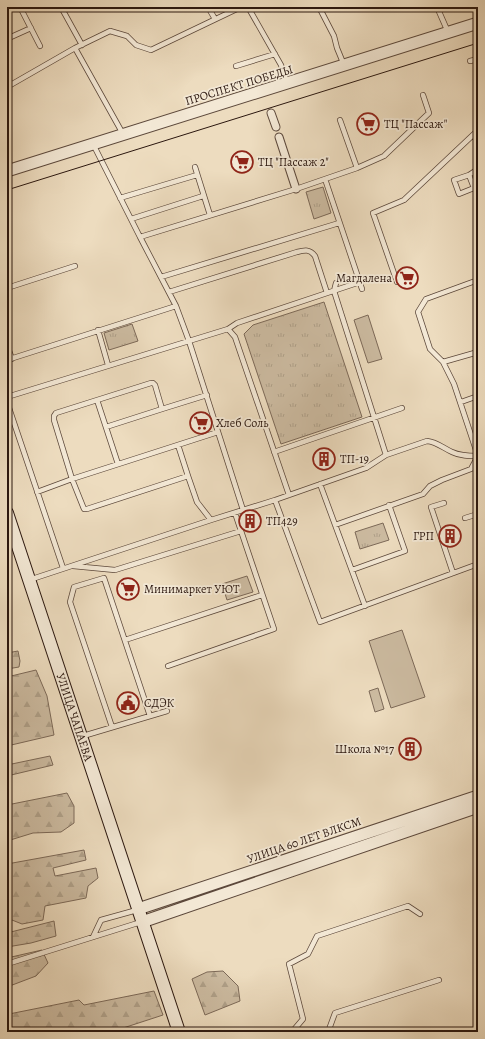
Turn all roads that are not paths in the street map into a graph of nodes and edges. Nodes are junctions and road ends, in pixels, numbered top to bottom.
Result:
1 (20, 7) edge
2 (61, 7) edge
3 (208, 7) edge
4 (241, 7) edge
5 (248, 7) edge
6 (319, 7) edge
7 (437, 7) edge
8 (214, 19) junction
9 (478, 23) edge
10 (30, 28) junction
11 (448, 32) junction
12 (7, 36) edge
13 (82, 45) junction
14 (40, 46) dead end
15 (76, 48) junction
16 (275, 54) junction
17 (478, 59) edge
18 (470, 61) dead end
19 (344, 65) junction
20 (236, 66) dead end
21 (287, 83) junction
22 (7, 87) edge
23 (423, 95) dead end
24 (271, 113) dead end
25 (340, 120) dead end
26 (276, 127) dead end
27 (123, 135) junction
28 (279, 137) dead end
29 (93, 144) junction
30 (478, 144) edge
31 (195, 167) dead end
32 (357, 168) junction
33 (478, 169) edge
34 (7, 171) edge
35 (197, 175) junction
36 (469, 175) junction
37 (325, 179) junction
38 (296, 189) junction
39 (203, 196) junction
40 (120, 198) junction
41 (210, 215) junction
42 (131, 219) junction
43 (339, 222) junction
44 (140, 237) junction
45 (75, 266) dead end
46 (161, 277) junction
47 (478, 280) edge
48 (360, 282) junction
49 (397, 282) dead end
50 (336, 284) dead end
51 (7, 288) edge
52 (362, 289) dead end
53 (334, 291) junction
54 (169, 292) junction
55 (327, 293) junction
56 (176, 306) junction
57 (228, 329) junction
58 (98, 330) junction
59 (189, 341) junction
60 (7, 345) edge
61 (478, 352) edge
62 (9, 359) edge
63 (443, 362) junction
64 (108, 365) junction
65 (207, 395) junction
66 (478, 396) edge
67 (7, 397) edge
68 (97, 400) junction
69 (7, 402) edge
70 (461, 402) junction
71 (402, 408) dead end
72 (162, 409) junction
73 (374, 418) junction
74 (106, 427) junction
75 (218, 432) junction
76 (178, 445) junction
77 (477, 447) edge
78 (274, 452) junction
79 (386, 455) junction
80 (478, 456) edge
81 (118, 464) junction
82 (188, 476) junction
83 (72, 479) junction
84 (320, 484) junction
85 (37, 492) junction
86 (289, 495) junction
87 (275, 500) junction
88 (444, 503) dead end
89 (389, 505) junction
90 (243, 510) junction
91 (7, 513) edge
92 (235, 513) junction
93 (478, 514) edge
94 (465, 518) dead end
95 (211, 520) junction
96 (335, 525) junction
97 (241, 531) junction
98 (478, 564) edge
99 (71, 566) junction
100 (63, 568) junction
101 (352, 570) junction
102 (453, 573) junction
103 (29, 580) junction
104 (262, 595) junction
105 (365, 606) junction
106 (125, 640) junction
107 (168, 666) dead end
108 (167, 711) dead end
109 (150, 716) junction
110 (112, 727) junction
111 (81, 737) junction
112 (478, 796) edge
113 (478, 807) edge
114 (138, 909) junction
115 (420, 914) dead end
116 (142, 922) junction
117 (93, 937) junction
118 (7, 964) edge
119 (439, 980) dead end
120 (179, 1032) edge
121 (292, 1032) edge
122 (328, 1032) edge

1 - 10 lane
2 - 13 lane
3 - 8 lane
4 - 8 lane
5 - 16 lane
6 - 19 lane
7 - 11 lane
8 - 13 lane
9 - 11 street, ПРОСПЕКТ ПОБЕДЫ
10 - 12 lane
10 - 14 lane
11 - 19 street, ПРОСПЕКТ ПОБЕДЫ
13 - 15 lane
15 - 22 lane
15 - 27 lane
16 - 20 lane
16 - 21 lane
17 - 18 lane
19 - 21 street, ПРОСПЕКТ ПОБЕДЫ
21 - 27 street, ПРОСПЕКТ ПОБЕДЫ
23 - 32 lane
24 - 26 street
25 - 32 lane
27 - 29 street, ПРОСПЕКТ ПОБЕДЫ
28 - 38 street
29 - 34 street, ПРОСПЕКТ ПОБЕДЫ
29 - 40 lane
30 - 49 lane
31 - 35 lane
32 - 37 lane
33 - 36 lane
35 - 39 lane
35 - 40 lane
36 - 36 lane
37 - 38 lane
37 - 43 lane
38 - 41 lane
39 - 41 lane
39 - 42 lane
40 - 42 lane
41 - 44 lane
42 - 44 lane
43 - 46 lane
43 - 48 lane
44 - 46 lane
45 - 51 lane
46 - 54 lane
47 - 63 lane
48 - 52 lane
48 - 53 lane
50 - 53 lane
53 - 55 lane
53 - 73 lane
54 - 55 lane
54 - 56 lane
55 - 57 lane
56 - 58 lane
56 - 59 lane
57 - 59 lane
57 - 78 lane
58 - 62 lane
58 - 64 lane
59 - 64 lane
59 - 65 lane
60 - 62 lane
61 - 63 lane
63 - 70 lane
64 - 67 lane
65 - 72 lane
65 - 75 lane
66 - 70 lane
68 - 72 lane
68 - 74 lane
68 - 83 lane
69 - 85 lane
70 - 77 lane
71 - 73 lane
72 - 74 lane
73 - 78 lane
73 - 79 lane
74 - 81 lane
75 - 76 lane
75 - 90 lane
76 - 81 lane
76 - 82 lane
77 - 80 lane
78 - 86 lane
79 - 84 lane
79 - 89 lane
81 - 83 lane
82 - 83 lane
82 - 95 lane
83 - 85 lane
84 - 86 lane
84 - 96 lane
85 - 100 lane
86 - 87 lane
87 - 90 lane
87 - 105 lane
88 - 102 lane
89 - 96 lane
89 - 101 lane
90 - 92 lane
91 - 103 main road, УЛИЦА ЧАПАЕВА
92 - 95 lane
92 - 97 lane
93 - 94 lane
95 - 99 lane
96 - 101 lane
97 - 99 lane
97 - 104 lane
98 - 102 lane
99 - 100 lane
100 - 103 lane
101 - 105 lane
102 - 105 lane
103 - 111 main road, УЛИЦА ЧАПАЕВА
104 - 106 lane
104 - 107 lane
106 - 109 lane
106 - 110 lane
108 - 109 lane
109 - 110 lane
110 - 111 lane
111 - 114 main road, УЛИЦА ЧАПАЕВА
112 - 114 street, УЛИЦА 60 ЛЕТ ВЛКСМ
113 - 116 street, УЛИЦА 60 ЛЕТ ВЛКСМ
114 - 116 main road, УЛИЦА ЧАПАЕВА
114 - 117 lane
115 - 121 lane
116 - 117 lane
116 - 120 main road, УЛИЦА ЧАПАЕВА
117 - 118 lane
119 - 122 lane

